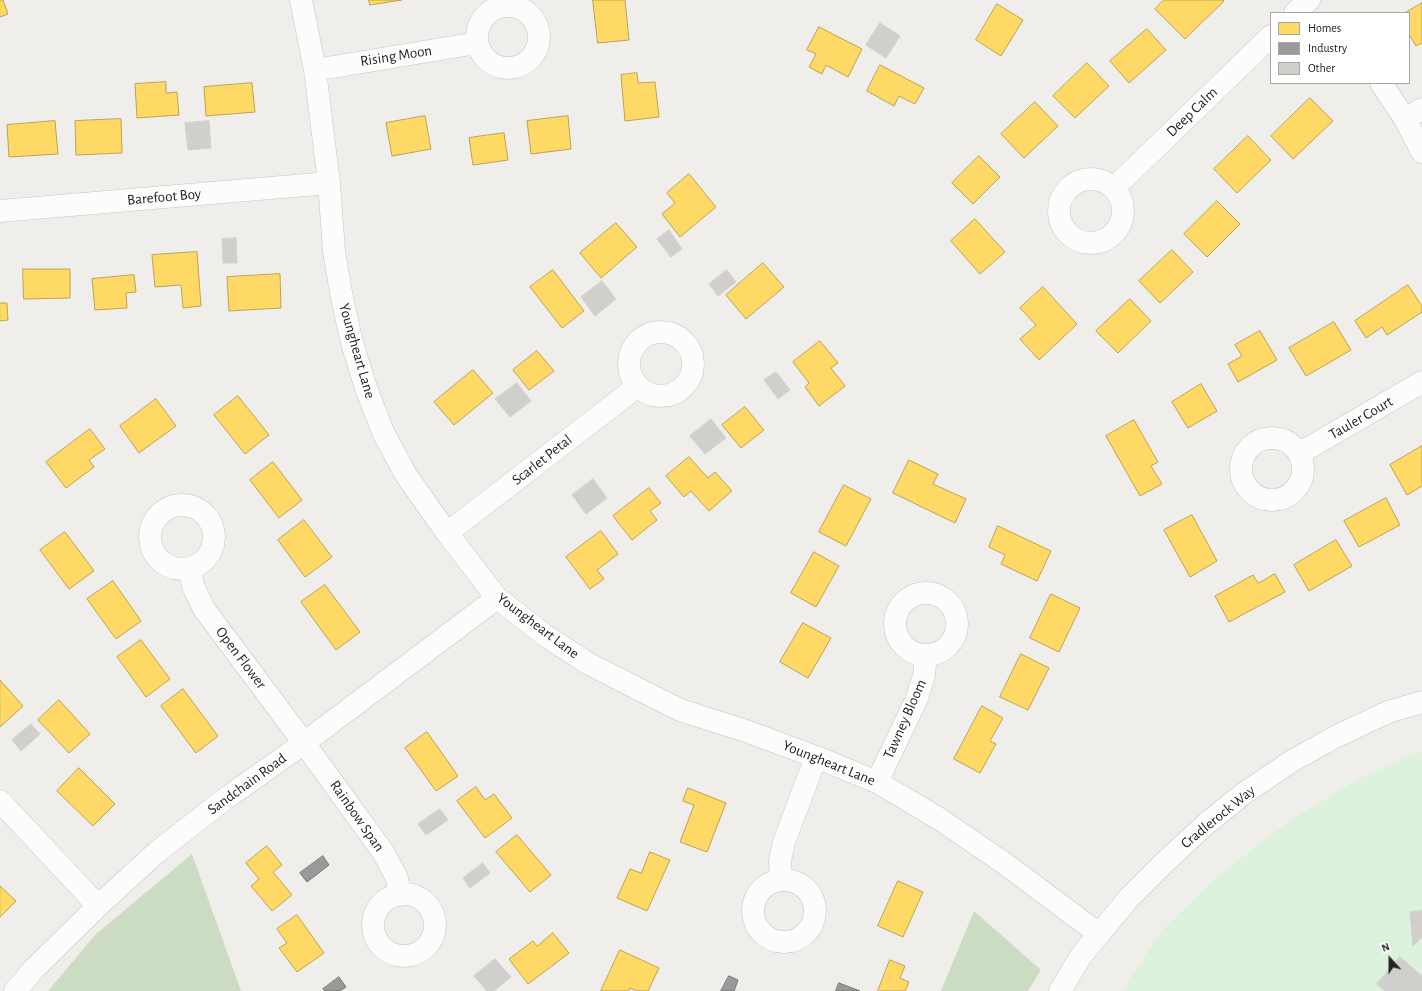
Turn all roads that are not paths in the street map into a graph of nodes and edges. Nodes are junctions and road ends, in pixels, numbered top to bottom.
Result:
1 (301, 0) edge
2 (1310, 0) edge
3 (1296, 12) edge
4 (1321, 12) edge
5 (1270, 37) edge
6 (477, 43) dead end
7 (315, 70) junction
8 (1382, 84) edge
9 (1414, 114) edge
10 (1422, 152) edge
11 (329, 183) junction
12 (1114, 188) dead end
13 (0, 211) edge
14 (1422, 382) edge
15 (638, 386) dead end
16 (1300, 453) dead end
17 (447, 533) junction
18 (190, 568) dead end
19 (497, 598) junction
20 (926, 655) dead end
21 (1422, 702) edge
22 (304, 743) junction
23 (816, 757) junction
24 (877, 782) junction
25 (0, 801) edge
26 (781, 880) dead end
27 (400, 895) dead end
28 (98, 906) junction
29 (1099, 934) junction
30 (15, 991) edge
31 (1060, 991) edge

1 - 7 street, Youngheart Lane
2 - 3 street
2 - 4 street
5 - 12 street, Deep Calm
6 - 7 street, Rising Moon
7 - 11 street, Youngheart Lane
8 - 9 street
9 - 10 street
11 - 13 street, Barefoot Boy
11 - 17 street, Youngheart Lane
14 - 16 street, Tauler Court
15 - 17 street, Scarlet Petal
17 - 19 street, Youngheart Lane
18 - 22 street, Open Flower
19 - 22 street, Sandchain Road
19 - 23 street, Youngheart Lane
20 - 24 street, Tawney Bloom
21 - 29 street, Cradlerock Way
22 - 27 street, Rainbow Span
22 - 28 street, Sandchain Road
23 - 24 street, Youngheart Lane
23 - 26 street
24 - 29 street, Youngheart Lane
25 - 28 street
28 - 30 street, Sandchain Road
29 - 31 street, Cradlerock Way

